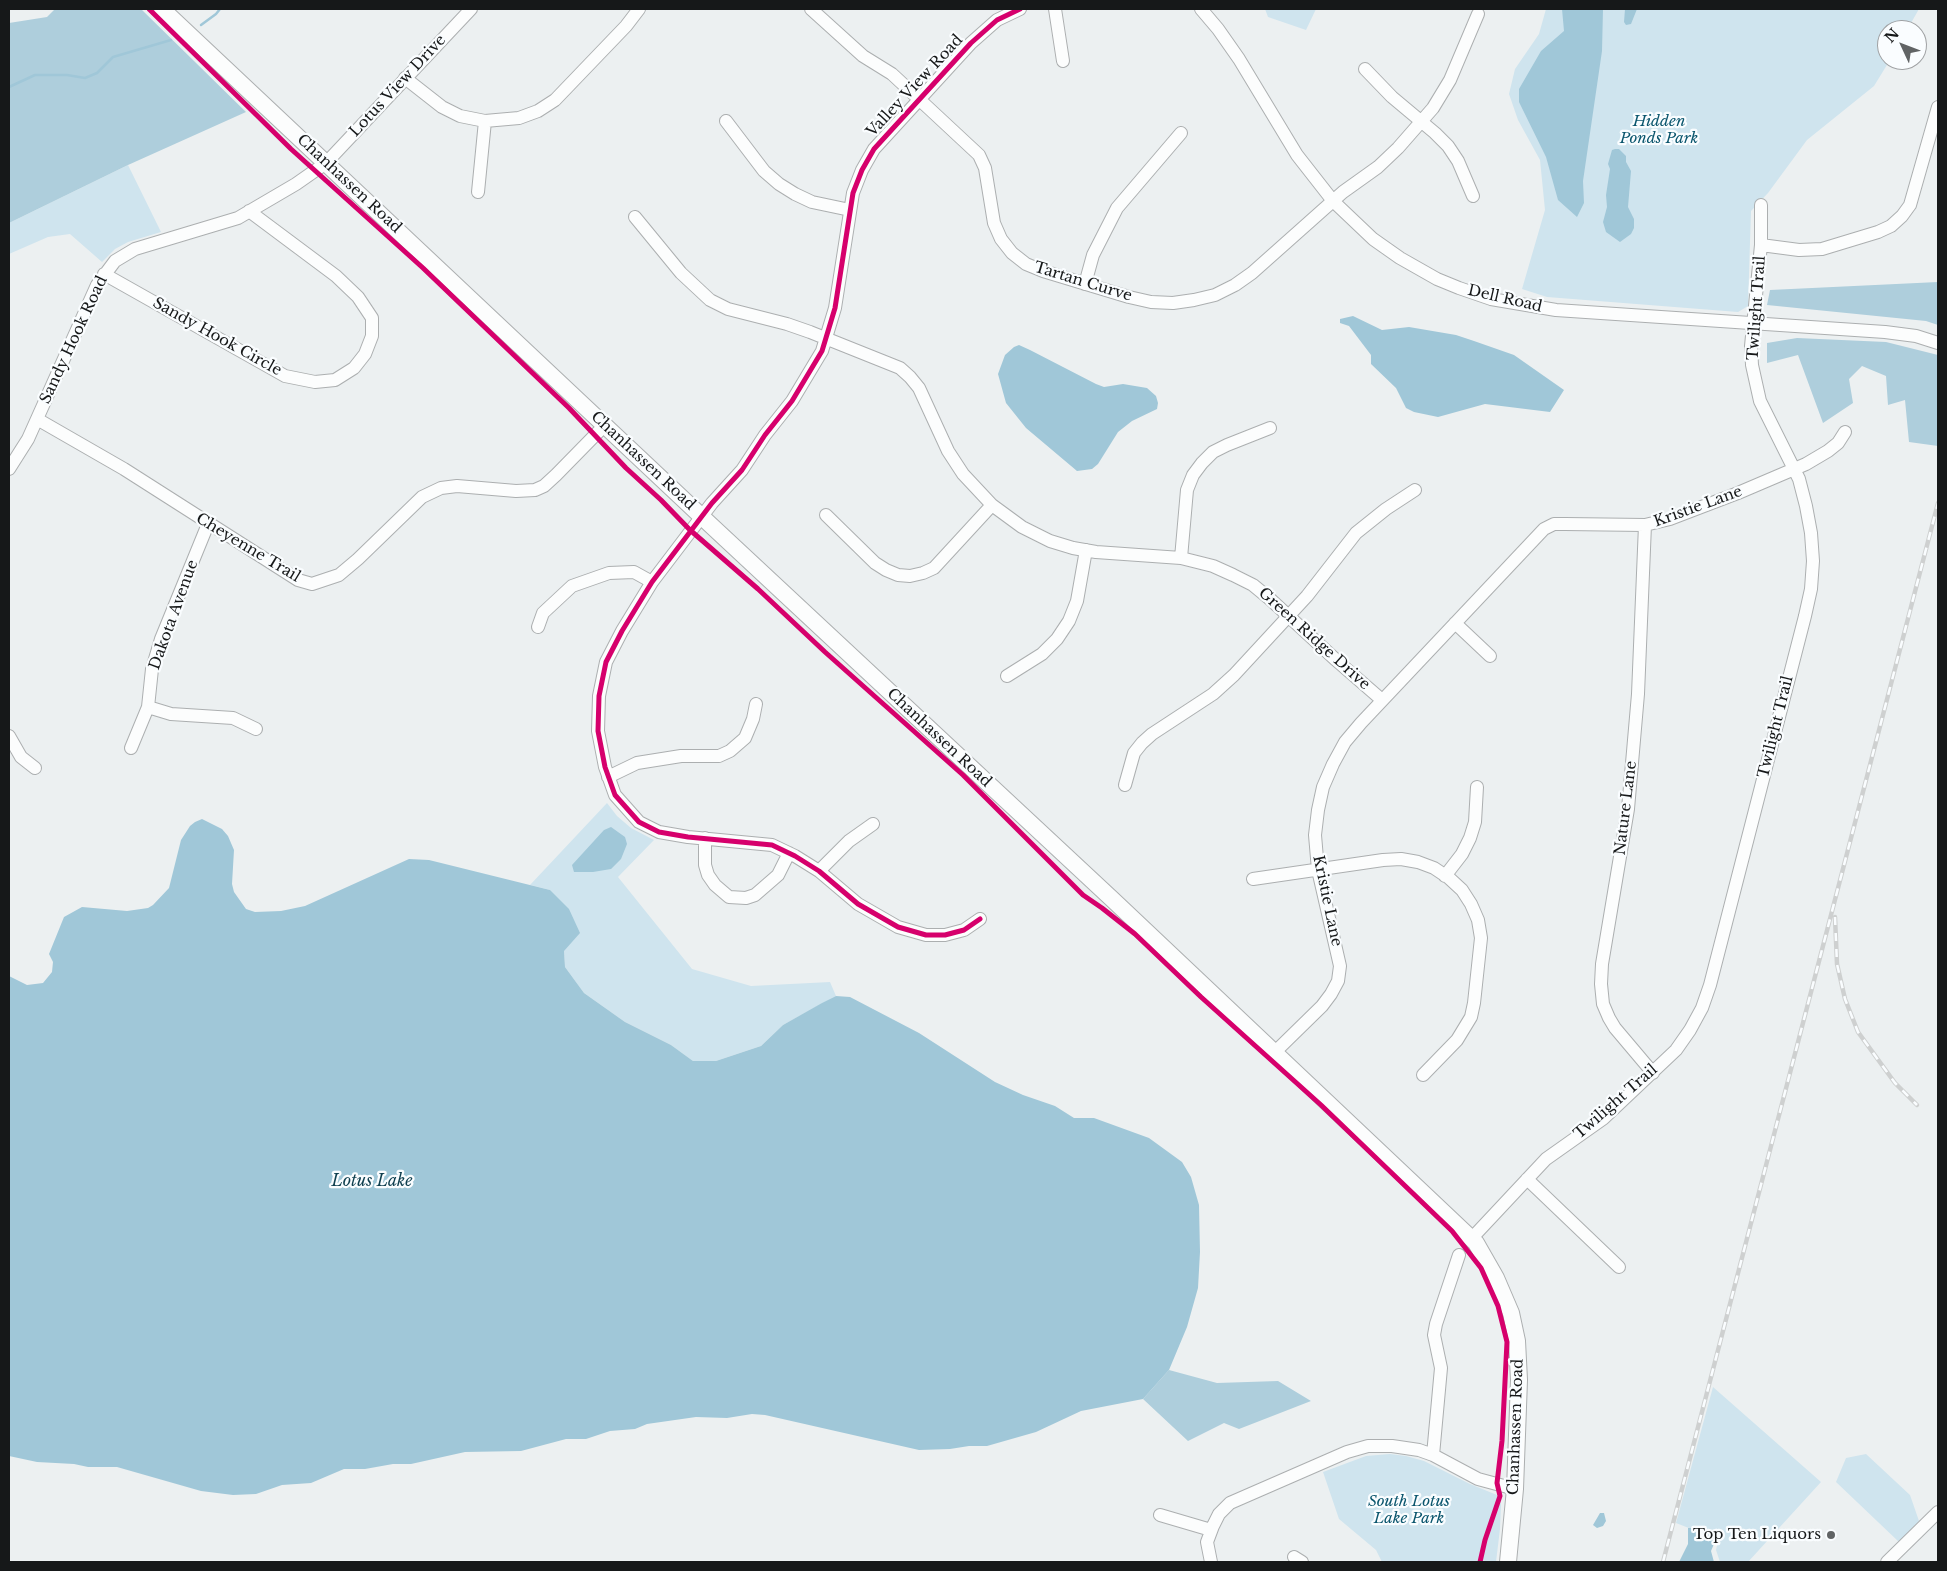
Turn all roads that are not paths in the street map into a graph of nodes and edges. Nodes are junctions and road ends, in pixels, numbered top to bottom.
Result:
1 (162, 9) edge
2 (470, 9) edge
3 (639, 9) edge
4 (811, 9) edge
5 (1020, 9) edge
6 (1055, 9) edge
7 (1201, 9) edge
8 (1478, 14) dead end
9 (1063, 61) dead end
10 (1365, 69) dead end
11 (405, 78) junction
12 (919, 99) junction
13 (1938, 107) edge
14 (485, 121) junction
15 (726, 121) dead end
16 (1421, 122) junction
17 (1181, 133) dead end
18 (326, 163) junction
19 (478, 192) dead end
20 (1473, 196) dead end
21 (1333, 201) junction
22 (1761, 205) dead end
23 (850, 210) junction
24 (250, 211) junction
25 (635, 217) dead end
26 (1761, 245) junction
27 (104, 274) junction
28 (1085, 284) junction
29 (1752, 322) junction
30 (826, 338) junction
31 (1938, 342) edge
32 (37, 419) junction
33 (605, 425) junction
34 (1270, 428) dead end
35 (1845, 432) dead end
36 (9, 469) edge
37 (1794, 469) junction
38 (1415, 490) dead end
39 (992, 505) junction
40 (826, 515) dead end
41 (701, 516) junction
42 (208, 524) junction
43 (1645, 525) junction
44 (1086, 550) junction
45 (1181, 558) junction
46 (652, 582) junction
47 (1289, 616) junction
48 (1455, 623) junction
49 (538, 627) dead end
50 (1490, 656) dead end
51 (1007, 676) dead end
52 (1382, 700) junction
53 (756, 704) dead end
54 (148, 707) junction
55 (256, 729) dead end
56 (9, 736) edge
57 (131, 748) dead end
58 (35, 768) dead end
59 (608, 777) junction
60 (1125, 785) dead end
61 (1477, 787) dead end
62 (874, 824) dead end
63 (705, 838) junction
64 (789, 853) junction
65 (1318, 870) junction
66 (819, 871) junction
67 (1446, 876) junction
68 (1253, 879) dead end
69 (980, 919) dead end
70 (1275, 1052) junction
71 (1653, 1073) junction
72 (1423, 1076) dead end
73 (1528, 1179) junction
74 (1472, 1238) junction
75 (1459, 1255) dead end
76 (1619, 1267) dead end
77 (1433, 1455) junction
78 (1515, 1489) junction
79 (1938, 1512) edge
80 (1160, 1515) dead end
81 (1211, 1530) junction
82 (1211, 1562) edge
83 (1508, 1562) edge
84 (1887, 1562) edge

1 - 18 main road, Chanhassen Road
2 - 11 street, Lotus View Drive
3 - 14 street
4 - 12 street, Tartan Curve
5 - 12 street, Valley View Road
6 - 9 street
7 - 21 street, Dell Road
8 - 16 street, Tartan Curve
10 - 16 street
11 - 14 street
11 - 18 street, Lotus View Drive
12 - 23 street, Valley View Road
12 - 28 street, Tartan Curve
13 - 26 street
14 - 19 street
15 - 23 street
16 - 20 street
16 - 21 street, Tartan Curve
17 - 28 street
18 - 24 street, Sandy Hook Road
18 - 33 main road, Chanhassen Road
21 - 28 street, Tartan Curve
21 - 29 street, Dell Road
22 - 26 street, Twilight Trail
23 - 30 street, Valley View Road
24 - 27 street, Sandy Hook Road
24 - 27 street, Sandy Hook Circle
25 - 30 street, Green Ridge Drive
26 - 29 street, Twilight Trail
27 - 32 street, Sandy Hook Road
29 - 31 street, Dell Road
29 - 37 street, Twilight Trail
30 - 39 street, Green Ridge Drive
30 - 41 street, Valley View Road
32 - 36 street, Sandy Hook Road
32 - 42 street, Cheyenne Trail
33 - 41 main road, Chanhassen Road
33 - 42 street, Cheyenne Trail
34 - 45 street
35 - 37 street, Kristie Lane
37 - 43 street, Kristie Lane
37 - 71 street, Twilight Trail
38 - 47 street
39 - 40 street
39 - 44 street, Green Ridge Drive
41 - 46 street, Valley View Road
41 - 70 main road, Chanhassen Road
42 - 54 street, Dakota Avenue
43 - 48 street, Kristie Lane
43 - 71 street, Nature Lane
44 - 45 street, Green Ridge Drive
44 - 51 street
45 - 47 street, Green Ridge Drive
46 - 49 street
46 - 59 street, Valley View Road
47 - 52 street, Green Ridge Drive
47 - 60 street
48 - 50 street
48 - 52 street, Kristie Lane
52 - 65 street, Kristie Lane
53 - 59 street
54 - 55 street
54 - 57 street, Dakota Avenue
56 - 58 street
59 - 63 street, Valley View Road
61 - 67 street
62 - 66 street
63 - 64 street, Valley View Road
63 - 64 street
64 - 66 street, Valley View Road
65 - 67 street
65 - 68 street
65 - 70 street, Kristie Lane
66 - 69 street, Valley View Road
67 - 72 street
70 - 74 main road, Chanhassen Road
71 - 73 street, Twilight Trail
73 - 74 street, Twilight Trail
73 - 76 street
74 - 78 main road, Chanhassen Road
75 - 77 street
77 - 78 street
77 - 81 street
78 - 83 main road, Chanhassen Road
79 - 84 street
80 - 81 street
81 - 82 street

